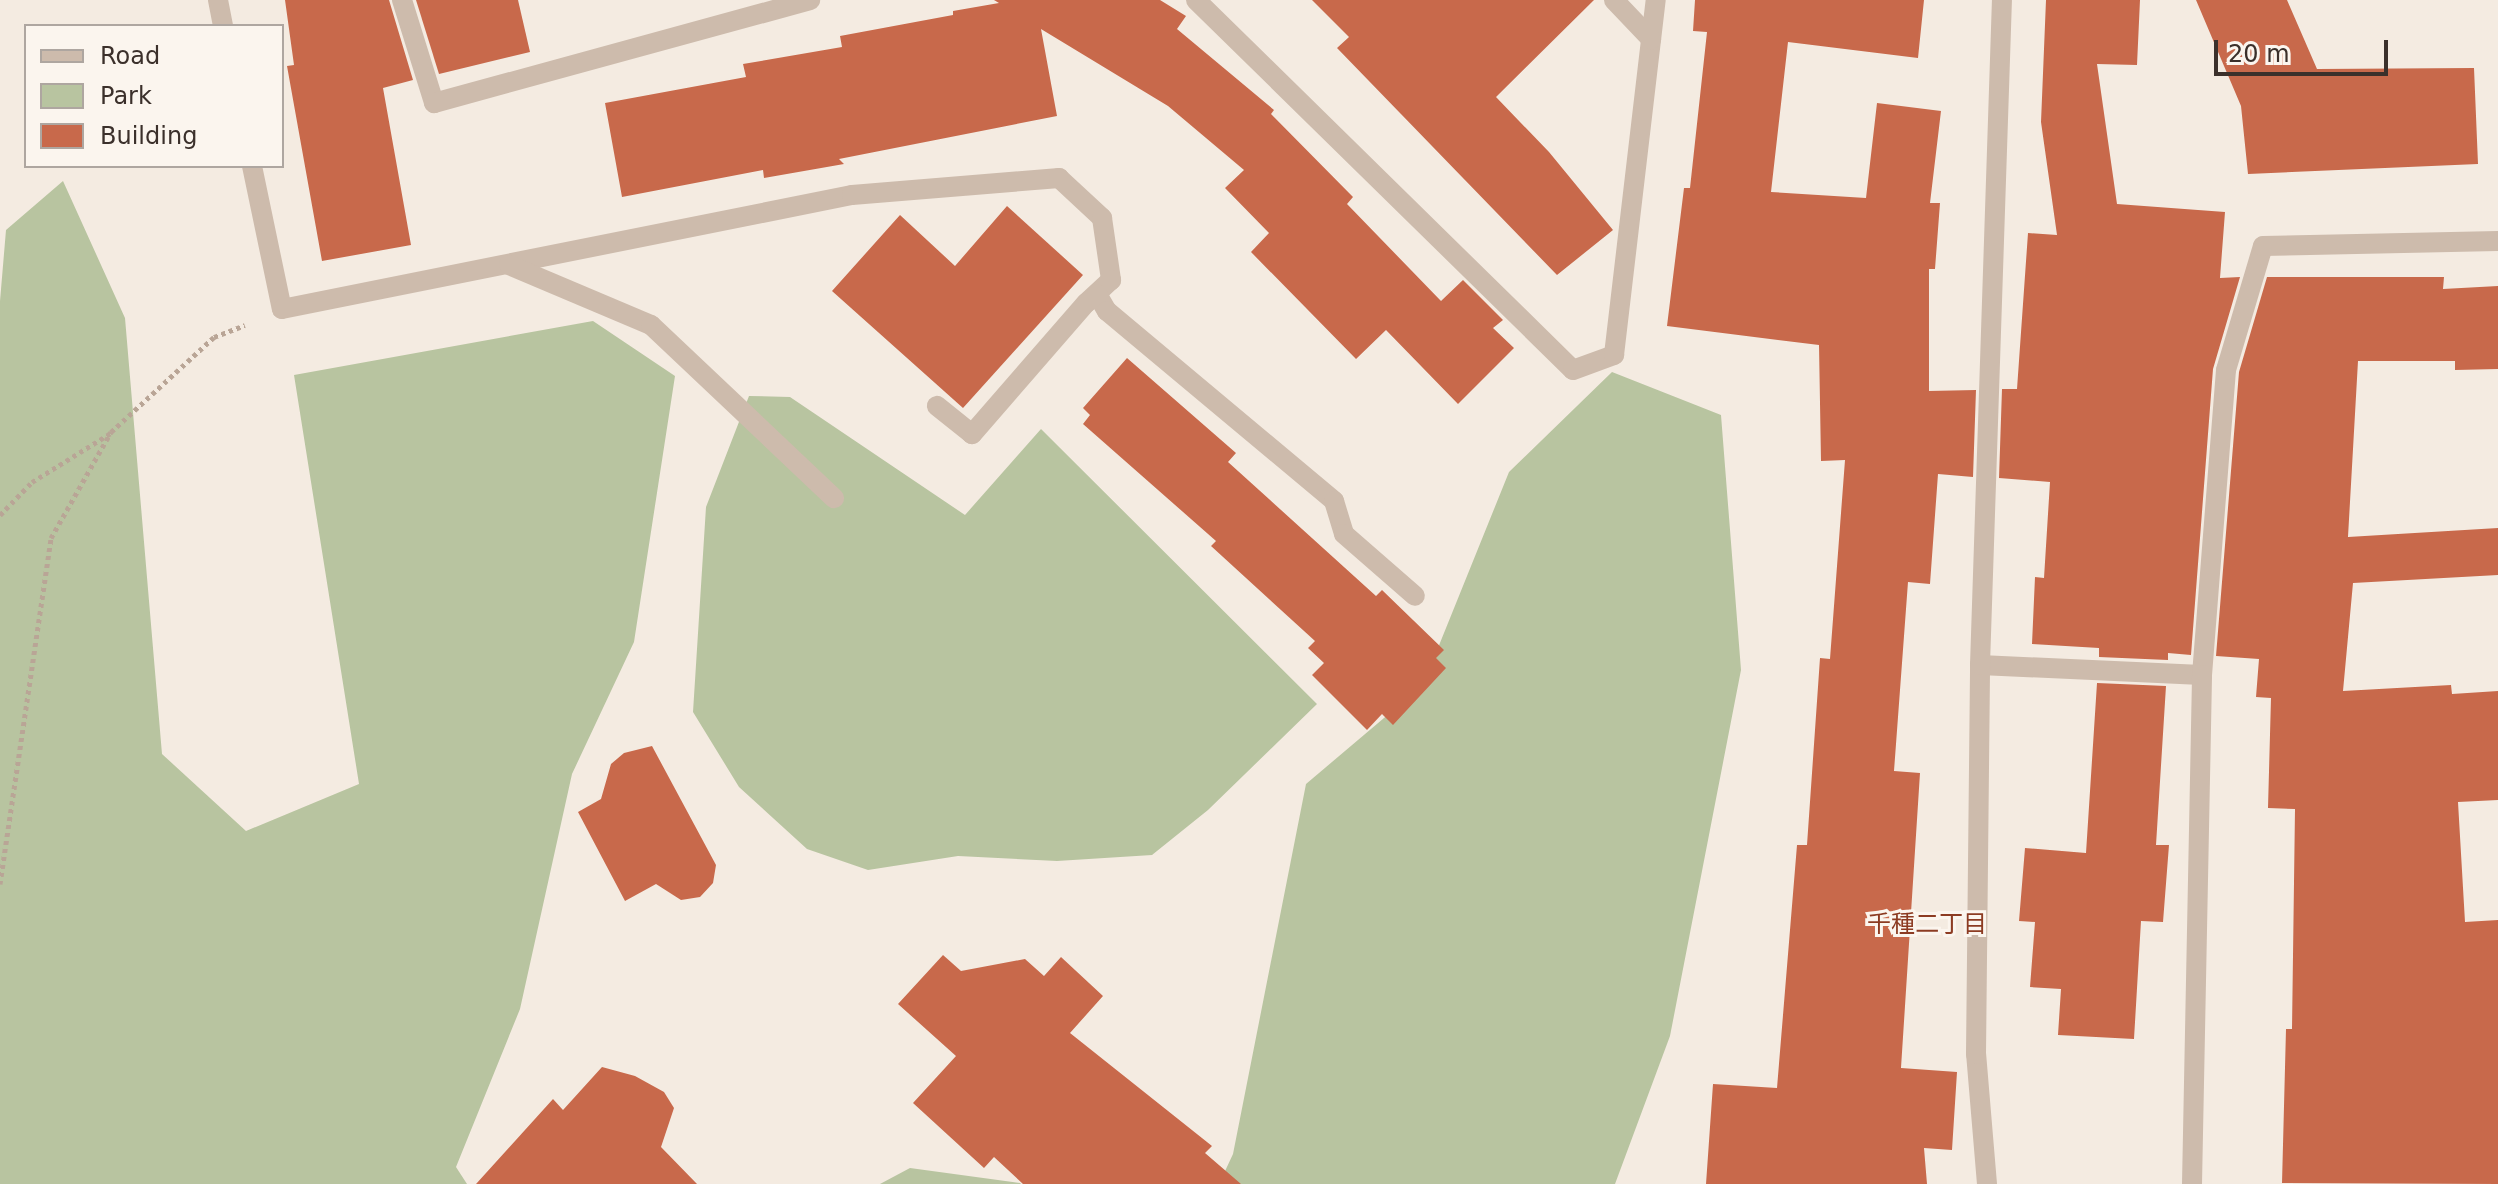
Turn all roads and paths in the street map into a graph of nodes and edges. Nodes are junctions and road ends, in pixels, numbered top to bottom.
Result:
1 (218, 0) edge
2 (402, 0) edge
3 (810, 0) edge
4 (1196, 0) edge
5 (1614, 0) edge
6 (1656, 0) edge
7 (2002, 0) edge
8 (223, 24) edge
9 (1651, 39) junction
10 (252, 168) edge
11 (2498, 241) edge
12 (509, 265) junction
13 (1097, 294) junction
14 (282, 309) junction
15 (937, 406) dead end
16 (111, 432) junction
17 (834, 498) dead end
18 (0, 515) edge
19 (1415, 596) dead end
20 (1980, 665) junction
21 (2202, 675) junction
22 (0, 884) edge
23 (1987, 1184) edge
24 (2192, 1184) edge

1 - 8 street
2 - 3 street
4 - 9 street
5 - 9 street
6 - 9 street
7 - 20 street
10 - 14 street
11 - 21 street
12 - 13 street
12 - 14 street
12 - 17 street
13 - 15 street
13 - 19 street
14 - 16 path
16 - 18 path
16 - 22 path
20 - 21 street
20 - 23 street
21 - 24 street

